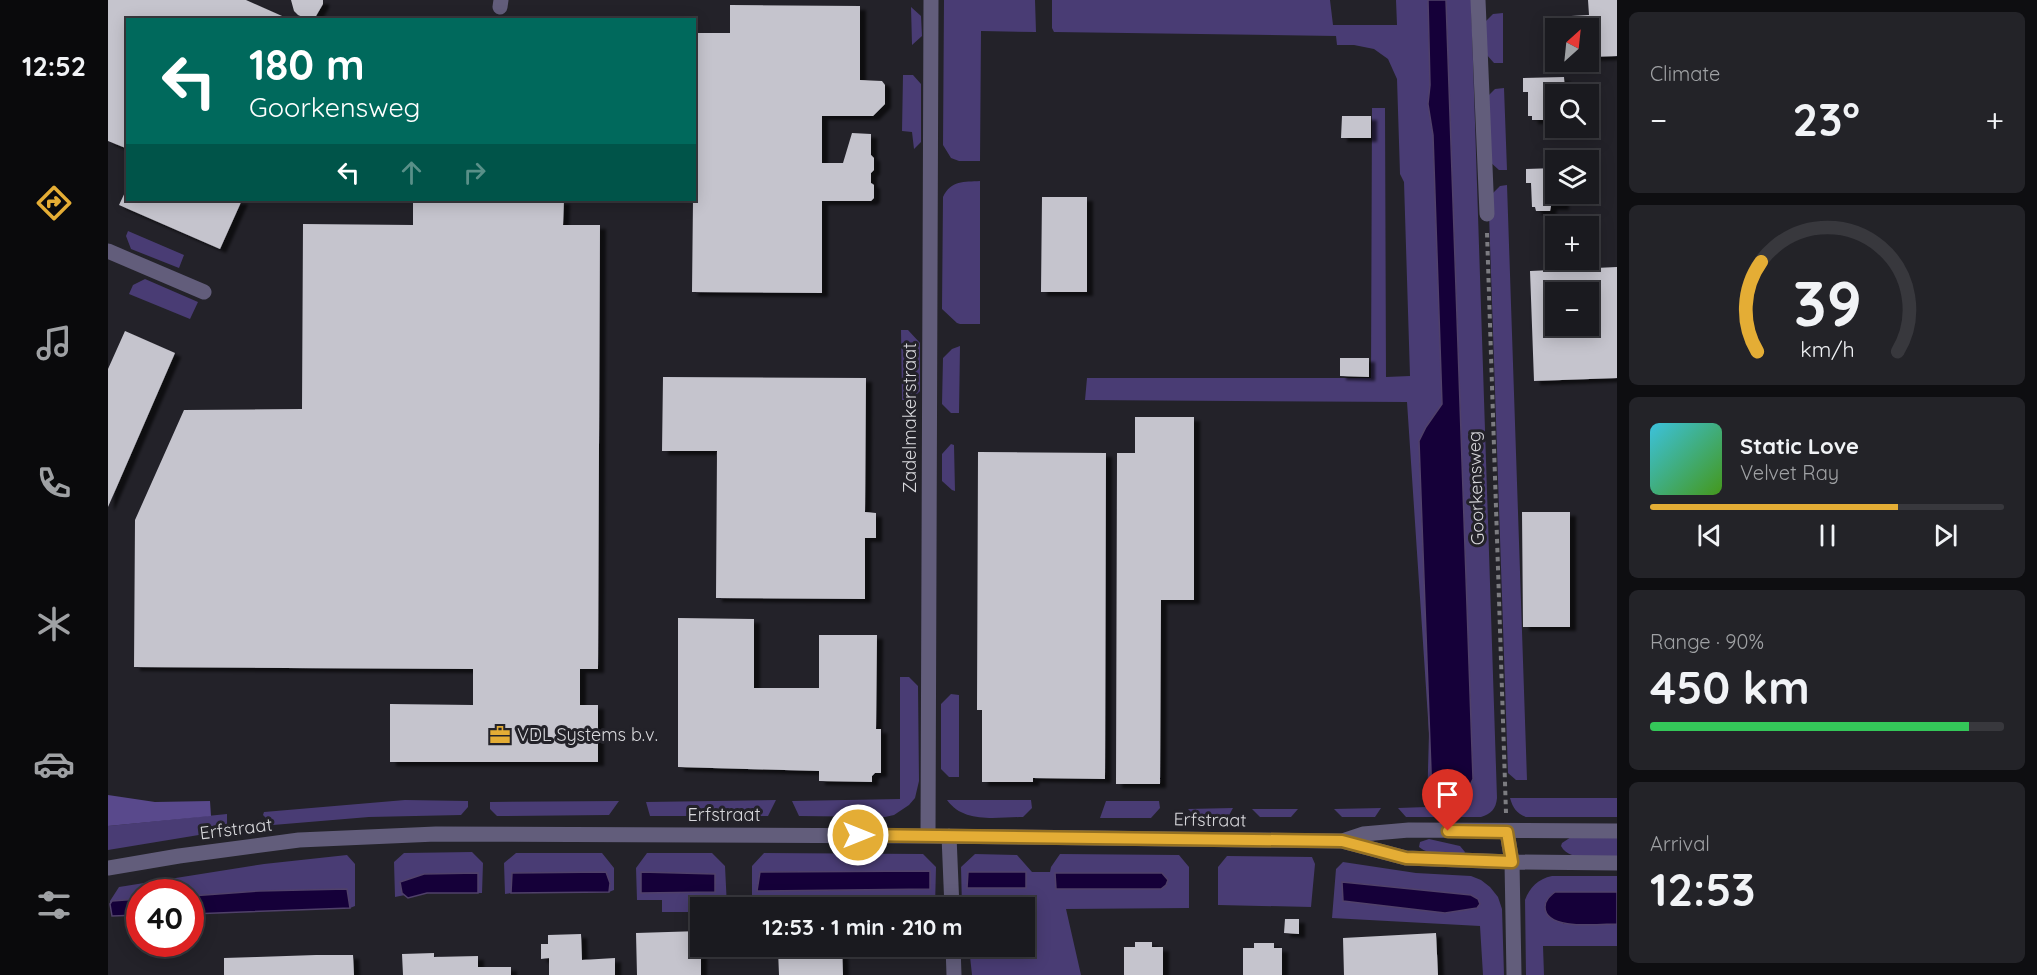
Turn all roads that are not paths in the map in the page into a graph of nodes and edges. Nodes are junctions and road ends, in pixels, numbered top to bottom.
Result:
1 (931, 0) edge
2 (1478, 0) edge
3 (1486, 214) road end
4 (108, 251) edge
5 (204, 292) dead end
6 (1617, 831) edge
7 (1507, 832) junction
8 (928, 836) junction
9 (949, 836) junction
10 (1342, 841) junction
11 (1512, 862) junction
12 (1617, 863) edge
13 (108, 868) edge
14 (952, 897) edge
15 (953, 957) edge
16 (954, 975) edge
17 (1514, 975) edge

1 - 8 street, Zadelmakerstraat
2 - 3 street
4 - 5 street
6 - 7 street, Erfstraat
7 - 10 street, Erfstraat
7 - 11 street
8 - 9 street, Erfstraat
8 - 13 street, Erfstraat
9 - 10 street, Erfstraat
9 - 14 street
10 - 11 street, Erfstraat
11 - 12 street, Erfstraat
11 - 17 street
15 - 16 street

